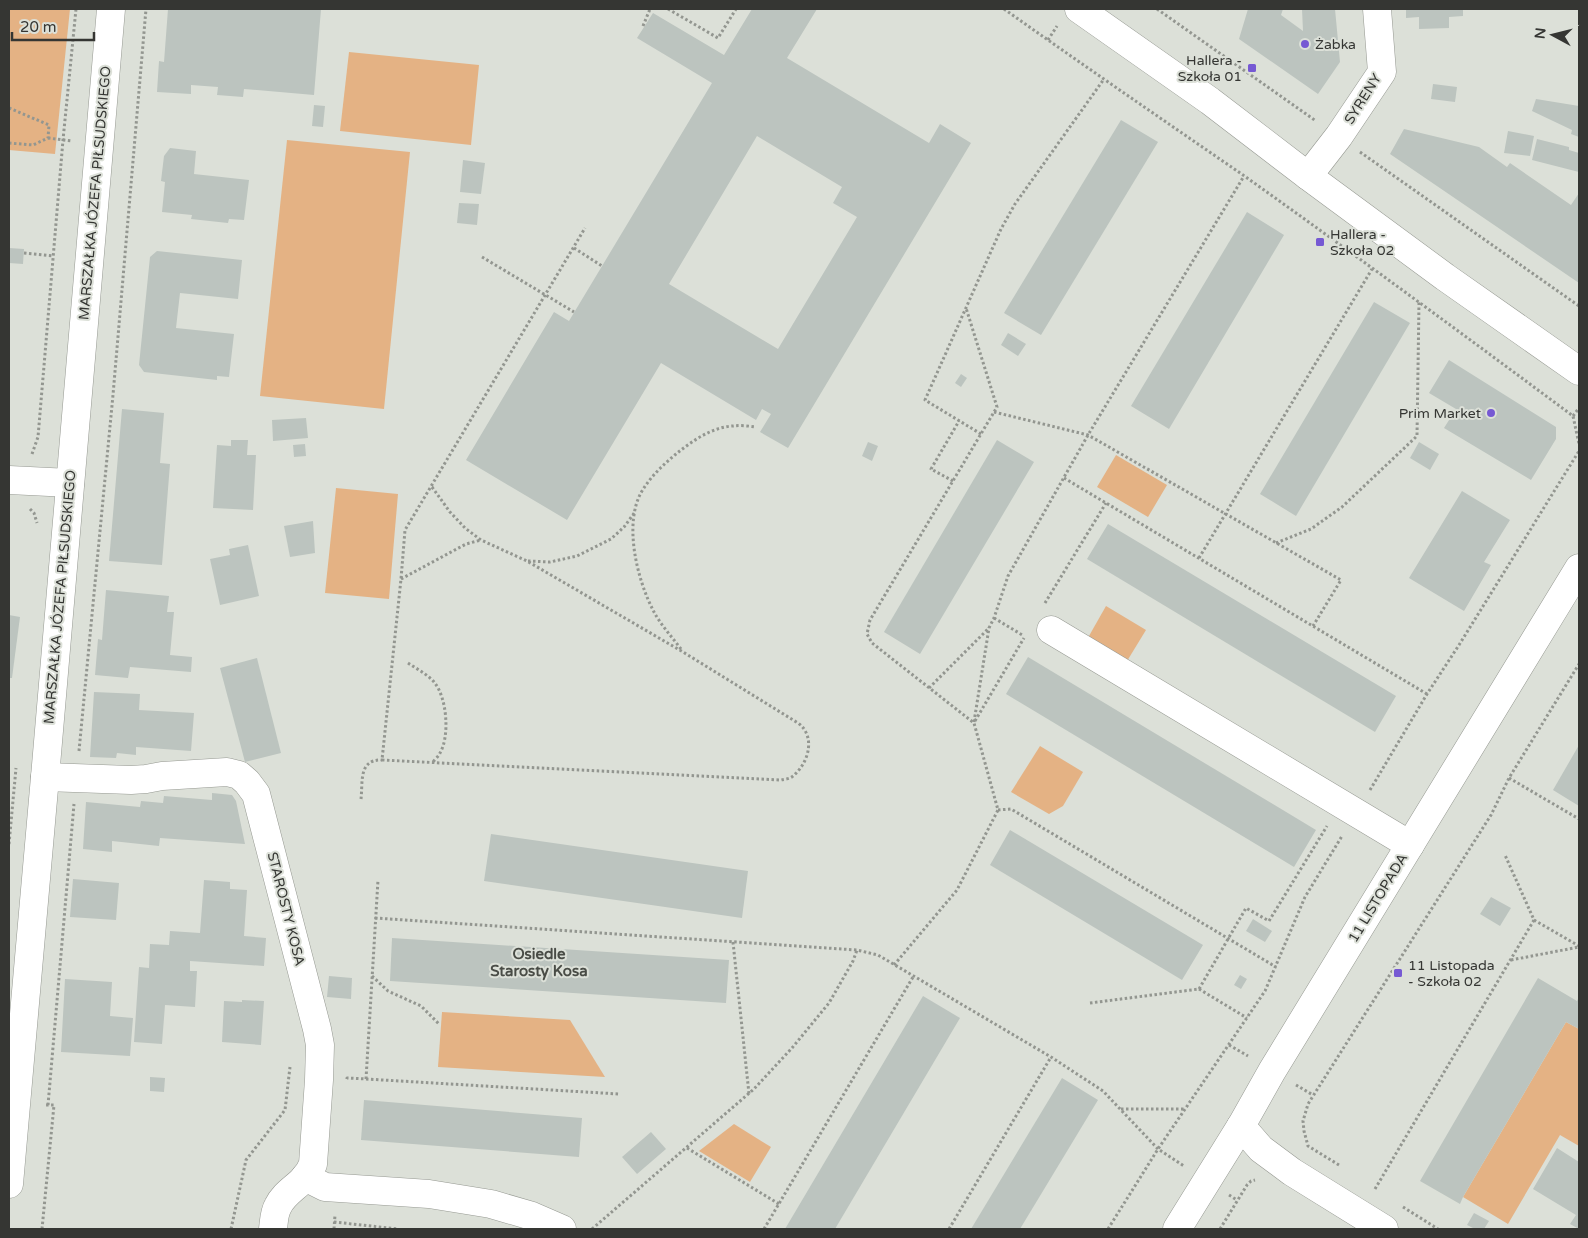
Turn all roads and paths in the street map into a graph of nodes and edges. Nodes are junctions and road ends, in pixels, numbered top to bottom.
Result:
1 (76, 9) edge
2 (111, 9) edge
3 (146, 9) edge
4 (650, 9) edge
5 (668, 9) edge
6 (736, 9) edge
7 (1004, 9) edge
8 (1079, 9) edge
9 (1158, 9) edge
10 (1378, 9) edge
11 (643, 26) dead end
12 (1104, 79) junction
13 (9, 108) edge
14 (1339, 136) junction
15 (9, 143) edge
16 (1244, 176) junction
17 (1308, 176) junction
18 (586, 228) dead end
19 (574, 248) junction
20 (24, 254) dead end
21 (53, 256) junction
22 (482, 257) dead end
23 (602, 266) dead end
24 (1372, 269) junction
25 (546, 295) junction
26 (1419, 302) junction
27 (1579, 306) edge
28 (966, 308) junction
29 (574, 312) dead end
30 (1579, 371) edge
31 (1579, 408) edge
32 (994, 412) junction
33 (1573, 416) junction
34 (959, 421) junction
35 (756, 427) dead end
36 (981, 434) junction
37 (1088, 435) junction
38 (1579, 444) edge
39 (1064, 478) junction
40 (20, 480) edge
41 (953, 481) junction
42 (70, 483) junction
43 (432, 487) junction
44 (635, 512) junction
45 (1225, 514) junction
46 (39, 528) dead end
47 (481, 540) junction
48 (1276, 543) junction
49 (1199, 558) junction
50 (527, 561) junction
51 (1579, 568) edge
52 (401, 579) junction
53 (1313, 626) junction
54 (989, 628) junction
55 (1051, 630) dead end
56 (683, 652) junction
57 (408, 663) dead end
58 (1579, 664) edge
59 (929, 688) junction
60 (1427, 694) dead end
61 (974, 723) junction
62 (382, 760) junction
63 (432, 762) junction
64 (16, 768) dead end
65 (45, 776) junction
66 (76, 778) junction
67 (1510, 778) junction
68 (361, 799) dead end
69 (998, 810) junction
70 (1579, 819) edge
71 (1330, 820) dead end
72 (9, 844) edge
73 (1410, 845) junction
74 (1505, 855) dead end
75 (378, 880) dead end
76 (375, 918) junction
77 (1534, 920) junction
78 (1228, 938) junction
79 (733, 942) junction
80 (1579, 947) edge
81 (858, 950) junction
82 (1510, 960) junction
83 (894, 965) junction
84 (1276, 967) dead end
85 (372, 976) junction
86 (913, 977) junction
87 (1199, 989) junction
88 (17, 997) edge
89 (1090, 1003) dead end
90 (1247, 1018) dead end
91 (439, 1024) dead end
92 (1051, 1057) junction
93 (290, 1065) dead end
94 (366, 1079) junction
95 (346, 1087) dead end
96 (619, 1094) dead end
97 (749, 1094) junction
98 (17, 1101) junction
99 (48, 1105) junction
100 (1186, 1108) dead end
101 (1120, 1109) junction
102 (1240, 1126) junction
103 (687, 1148) junction
104 (1158, 1149) dead end
105 (1342, 1167) dead end
106 (305, 1177) junction
107 (1258, 1180) dead end
108 (9, 1184) edge
109 (339, 1188) junction
110 (1383, 1194) dead end
111 (779, 1204) junction
112 (1399, 1204) dead end
113 (334, 1222) junction
114 (42, 1229) edge
115 (231, 1229) edge
116 (273, 1229) edge
117 (334, 1229) edge
118 (398, 1229) edge
119 (562, 1229) edge
120 (592, 1229) edge
121 (764, 1229) edge
122 (949, 1229) edge
123 (1177, 1229) edge
124 (1220, 1229) edge
125 (1384, 1229) edge
126 (1438, 1229) edge

1 - 21 path
2 - 42 street, MARSZAŁKA JÓZEFA PIŁSUDSKIEGO
3 - 66 path
4 - 11 path
5 - 6 path
7 - 12 path
8 - 17 street
9 - 14 path
10 - 14 street, SYRENY
12 - 16 path
12 - 28 path
13 - 15 path
14 - 17 street, SYRENY
14 - 27 path
16 - 24 path
16 - 37 path
17 - 30 street
18 - 19 path
19 - 23 path
19 - 25 path
20 - 21 path
21 - 40 path
22 - 25 path
24 - 26 path
24 - 45 path
25 - 29 path
25 - 43 path
26 - 33 path
26 - 48 path
28 - 32 path
28 - 34 path
31 - 33 path
32 - 36 path
32 - 37 path
33 - 38 path
34 - 36 path
34 - 41 path
35 - 44 path
36 - 41 path
37 - 39 path
37 - 45 path
39 - 49 path
39 - 54 path
40 - 42 street
40 - 46 path
41 - 59 path
42 - 65 street, MARSZAŁKA JÓZEFA PIŁSUDSKIEGO
43 - 47 path
43 - 52 path
44 - 50 path
44 - 56 path
45 - 48 path
45 - 49 path
47 - 50 path
47 - 52 path
48 - 53 path
49 - 53 path
50 - 56 path
51 - 73 street, 11 LISTOPADA
52 - 62 path
53 - 60 path
54 - 59 path
54 - 61 path
55 - 73 street
56 - 63 path
57 - 63 path
58 - 67 path
59 - 61 path
61 - 69 path
62 - 63 path
62 - 68 path
64 - 72 path
65 - 66 street, STAROSTY KOSA
65 - 88 street, MARSZAŁKA JÓZEFA PIŁSUDSKIEGO
66 - 99 path
66 - 106 street, STAROSTY KOSA
67 - 70 path
67 - 105 path
69 - 78 path
69 - 83 path
71 - 78 path
73 - 102 street, 11 LISTOPADA
74 - 77 path
75 - 76 path
76 - 79 path
76 - 85 path
77 - 80 path
77 - 82 path
78 - 84 path
78 - 87 path
79 - 81 path
79 - 97 path
80 - 82 path
81 - 83 path
81 - 97 path
82 - 110 path
83 - 86 path
85 - 91 path
85 - 94 path
86 - 92 path
86 - 111 path
87 - 89 path
87 - 90 path
88 - 98 street, MARSZAŁKA JÓZEFA PIŁSUDSKIEGO
92 - 101 path
92 - 122 path
93 - 115 path
94 - 95 path
94 - 96 path
97 - 103 path
98 - 99 path
98 - 108 street, MARSZAŁKA JÓZEFA PIŁSUDSKIEGO
99 - 114 path
100 - 101 path
101 - 104 path
102 - 123 street, 11 LISTOPADA
102 - 125 street
103 - 111 path
103 - 120 path
106 - 109 street
106 - 116 street, STAROSTY KOSA
107 - 124 path
109 - 113 path
109 - 119 street
111 - 121 path
112 - 126 path
113 - 117 path
113 - 118 path

